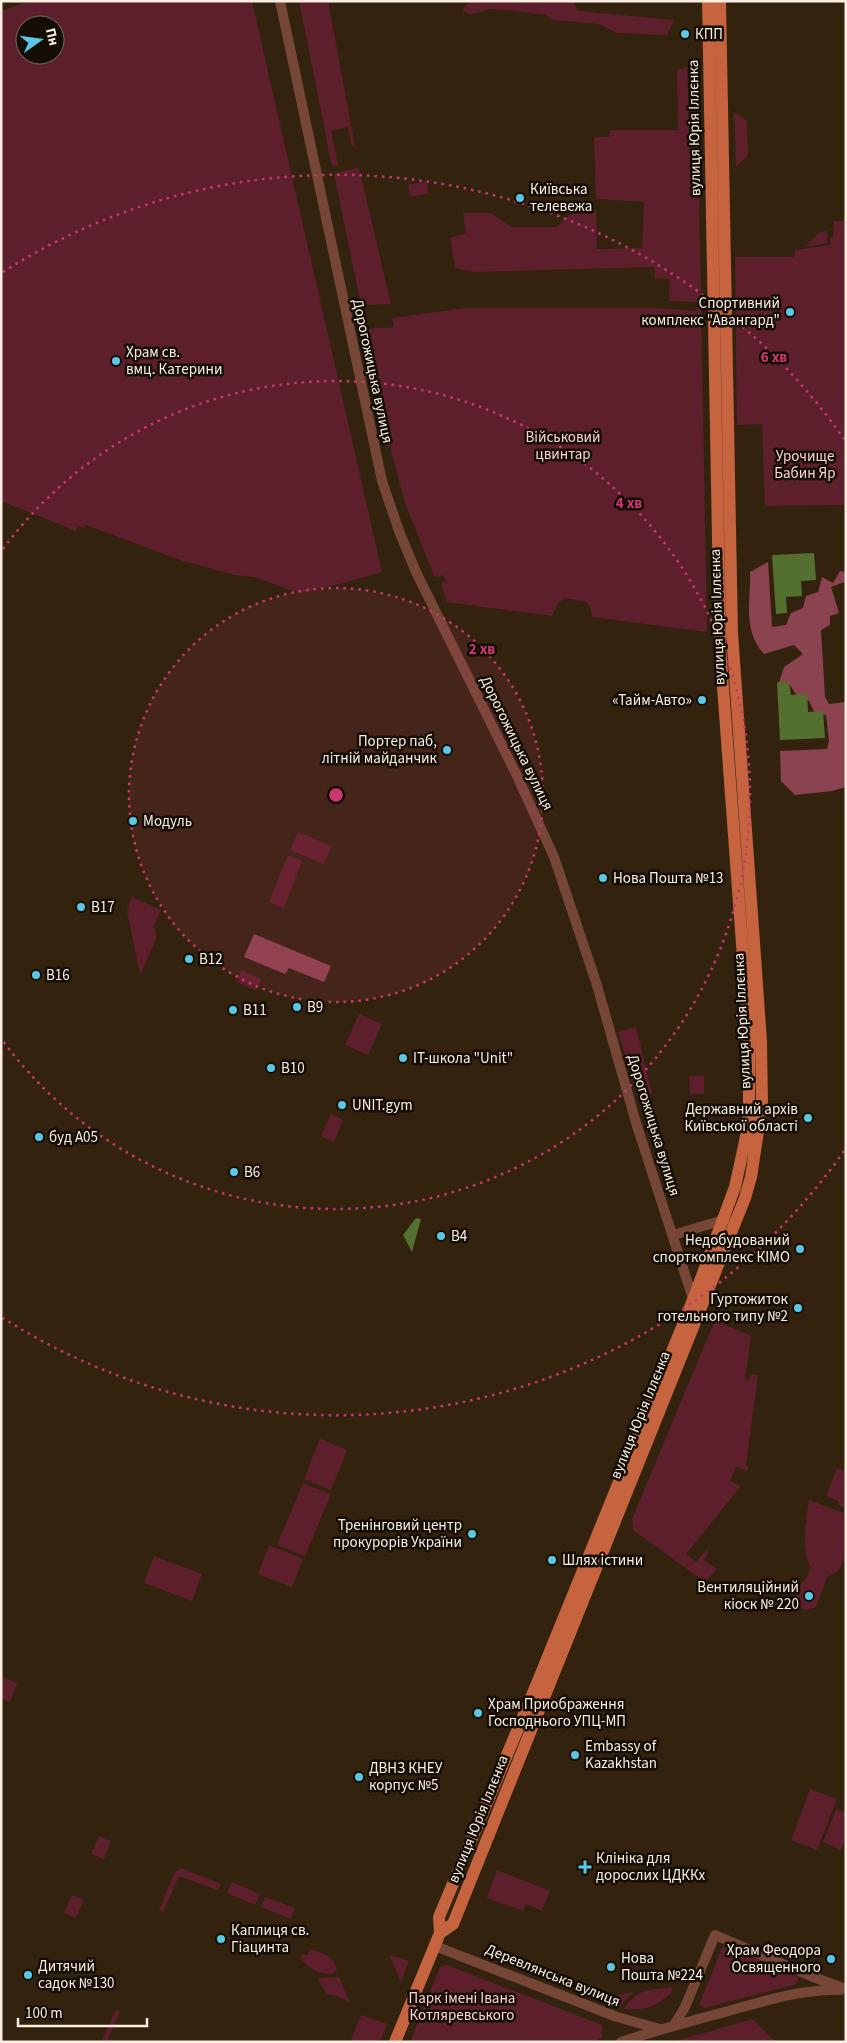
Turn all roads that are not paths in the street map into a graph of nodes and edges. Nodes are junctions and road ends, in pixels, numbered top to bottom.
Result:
1 (280, 1) edge
2 (708, 1) edge
3 (720, 1) edge
4 (719, 254) junction
5 (724, 1219) junction
6 (737, 1220) junction
7 (673, 1235) junction
8 (693, 1300) junction
9 (699, 1315) junction
10 (440, 1933) junction
11 (435, 1946) junction
12 (846, 1990) edge
13 (674, 2025) junction
14 (660, 2029) junction
15 (395, 2042) edge
16 (621, 2042) edge

1 - 7 street, Дорогожицька вулиця
2 - 4 main road, вулиця Юрія Іллєнка
3 - 4 main road, вулиця Юрія Іллєнка
4 - 5 main road, вулиця Юрія Іллєнка
4 - 6 main road, вулиця Юрія Іллєнка
5 - 6 street
5 - 7 street
5 - 8 main road, вулиця Юрія Іллєнка
6 - 9 main road, вулиця Юрія Іллєнка
7 - 8 street, Дорогожицька вулиця
8 - 9 street, Дорогожицька вулиця
8 - 10 main road, вулиця Юрія Іллєнка
9 - 10 main road, вулиця Юрія Іллєнка
10 - 11 main road, вулиця Юрія Іллєнка
11 - 14 street, Деревлянська вулиця
11 - 15 main road, вулиця Юрія Іллєнка
12 - 13 street
12 - 13 street
13 - 14 street
14 - 16 street

